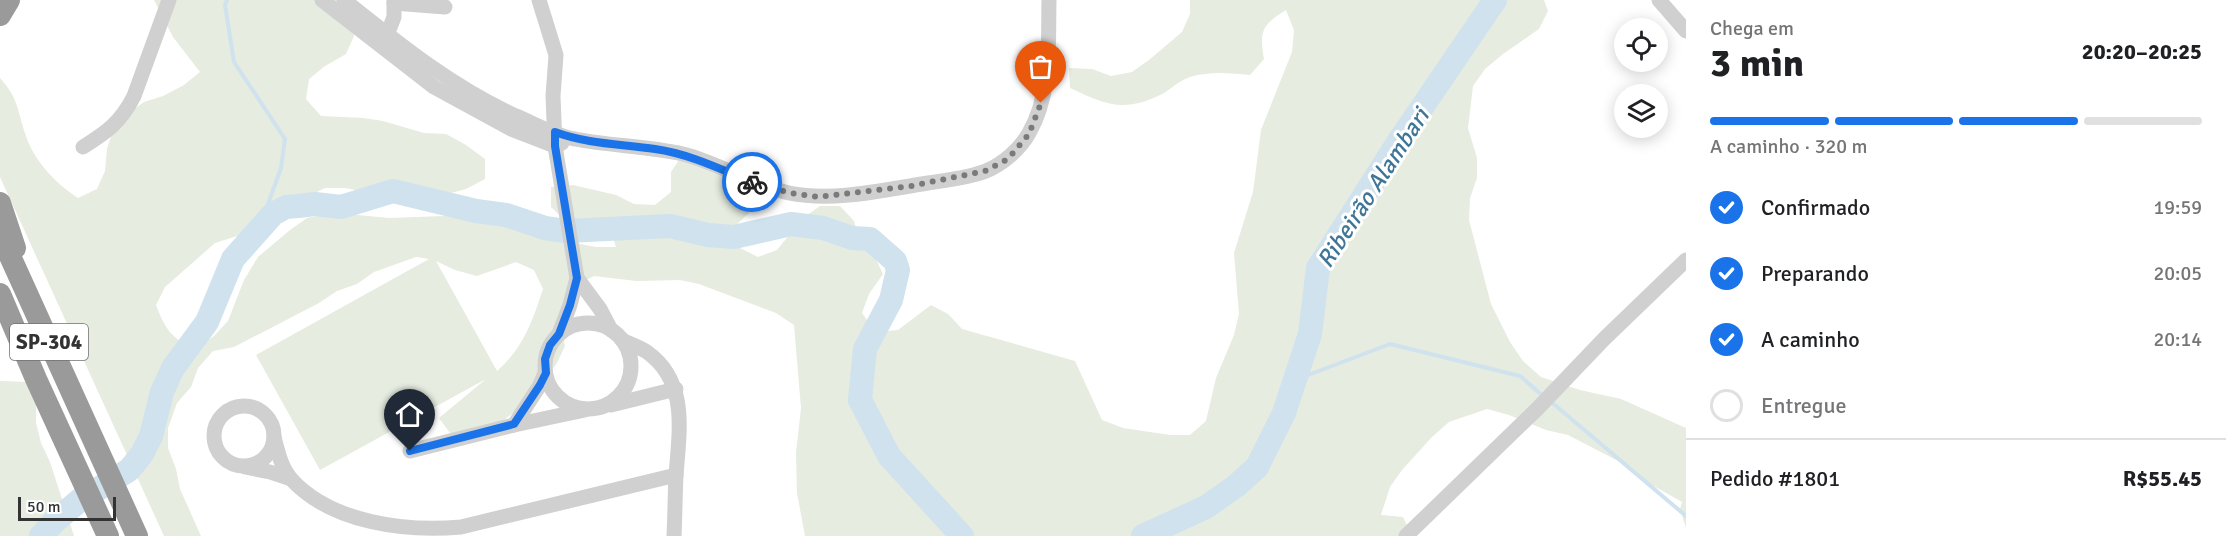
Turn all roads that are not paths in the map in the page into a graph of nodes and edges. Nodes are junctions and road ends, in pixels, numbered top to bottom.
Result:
1 (9, 0) edge
2 (169, 0) edge
3 (322, 0) edge
4 (344, 0) edge
5 (539, 0) edge
6 (1049, 0) edge
7 (1659, 0) edge
8 (394, 1) edge
9 (445, 7) dead end
10 (0, 15) edge
11 (1686, 31) edge
12 (387, 35) junction
13 (555, 139) junction
14 (83, 147) dead end
15 (0, 203) edge
16 (0, 234) edge
17 (1686, 260) edge
18 (576, 273) junction
19 (0, 294) edge
20 (0, 322) edge
21 (41, 326) junction
22 (559, 334) junction
23 (617, 335) junction
24 (546, 373) junction
25 (36, 379) junction
26 (676, 388) junction
27 (605, 406) junction
28 (588, 409) junction
29 (514, 424) junction
30 (274, 437) junction
31 (410, 451) dead end
32 (243, 466) junction
33 (676, 475) junction
34 (291, 479) junction
35 (105, 530) edge
36 (136, 536) edge
37 (674, 536) edge
38 (1406, 536) edge

1 - 10 highway
2 - 14 street
3 - 13 street
4 - 12 street
5 - 13 street
6 - 13 street
7 - 11 street
8 - 9 street
8 - 12 street
12 - 13 street
13 - 18 street
15 - 21 highway
16 - 21 highway, SP-304
17 - 38 street
18 - 22 street
18 - 23 street
19 - 25 highway, SP-304
20 - 25 highway
21 - 36 highway, SP-304
22 - 23 street
22 - 24 street
23 - 26 street
23 - 27 street
24 - 28 street
24 - 29 street
25 - 35 highway, SP-304
26 - 27 street
26 - 33 street
27 - 28 street
28 - 29 street
29 - 31 street
30 - 32 street
30 - 32 street
30 - 34 street
32 - 34 street
33 - 34 street
33 - 37 street

